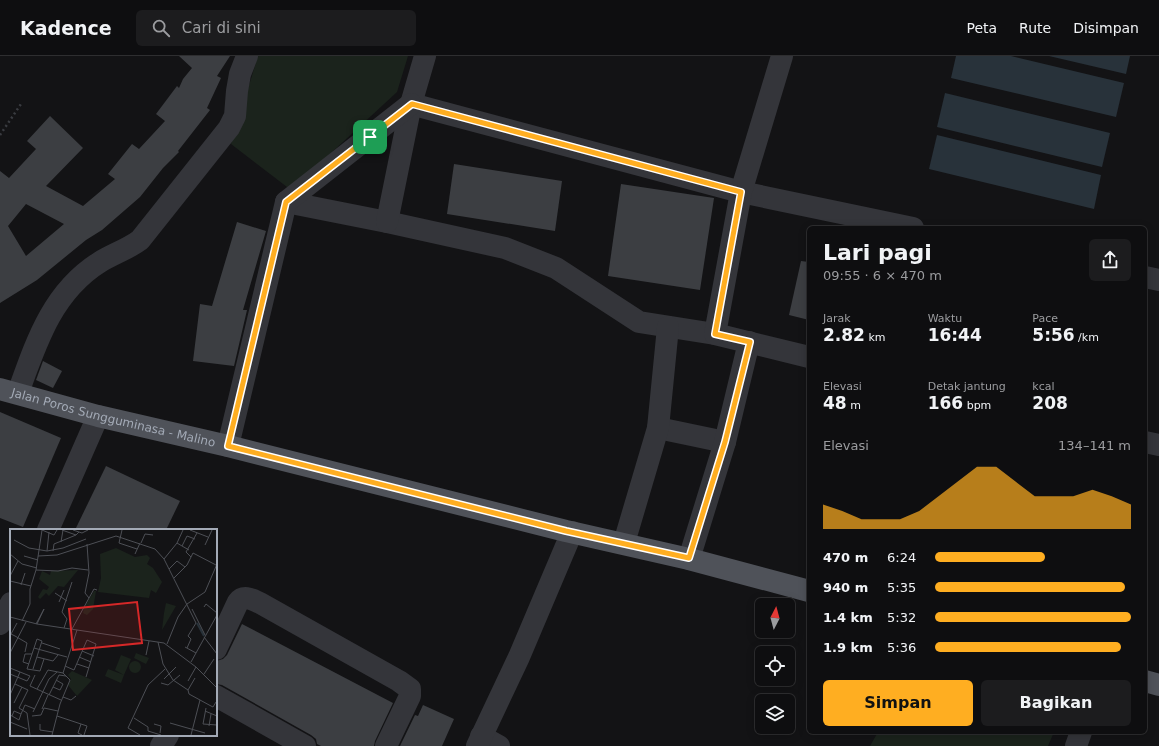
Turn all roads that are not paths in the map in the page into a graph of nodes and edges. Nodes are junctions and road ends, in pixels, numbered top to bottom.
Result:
1 (247, 56) edge
2 (424, 56) edge
3 (782, 56) edge
4 (412, 104) junction
5 (741, 192) junction
6 (286, 202) junction
7 (388, 222) junction
8 (904, 226) edge
9 (1147, 277) edge
10 (1159, 280) edge
11 (668, 327) junction
12 (715, 334) junction
13 (750, 342) junction
14 (807, 356) edge
15 (9, 391) edge
16 (98, 416) junction
17 (658, 428) junction
18 (725, 442) junction
19 (1147, 442) edge
20 (1159, 445) edge
21 (228, 446) junction
22 (48, 529) edge
23 (572, 532) junction
24 (624, 543) junction
25 (689, 558) junction
26 (807, 590) edge
27 (10, 605) edge
28 (0, 624) edge
29 (217, 647) edge
30 (1147, 682) edge
31 (1159, 685) edge
32 (217, 697) edge
33 (1080, 734) edge
34 (167, 736) edge
35 (486, 743) edge
36 (300, 744) edge
37 (161, 746) edge
38 (386, 746) edge
39 (1076, 746) edge

1 - 15 street
2 - 4 street
3 - 5 street
4 - 5 street
4 - 6 street
4 - 7 street
5 - 8 street
5 - 12 street
6 - 7 street
6 - 21 street
7 - 11 street
9 - 10 street
11 - 12 street
11 - 17 street
12 - 13 street
13 - 14 street
13 - 18 street
15 - 16 main road, Jalan Poros Sungguminasa - Malino
16 - 21 main road, Jalan Poros Sungguminasa - Malino
16 - 22 street
17 - 18 street
17 - 24 street
18 - 25 street
19 - 20 street
21 - 23 main road, Jalan Poros Sungguminasa - Malino
23 - 24 main road, Jalan Poros Sungguminasa - Malino
23 - 35 street
24 - 25 main road, Jalan Poros Sungguminasa - Malino
25 - 26 main road, Jalan Poros Sungguminasa - Malino
27 - 28 street
29 - 38 street
30 - 31 main road
32 - 36 street
33 - 39 street
34 - 37 street

